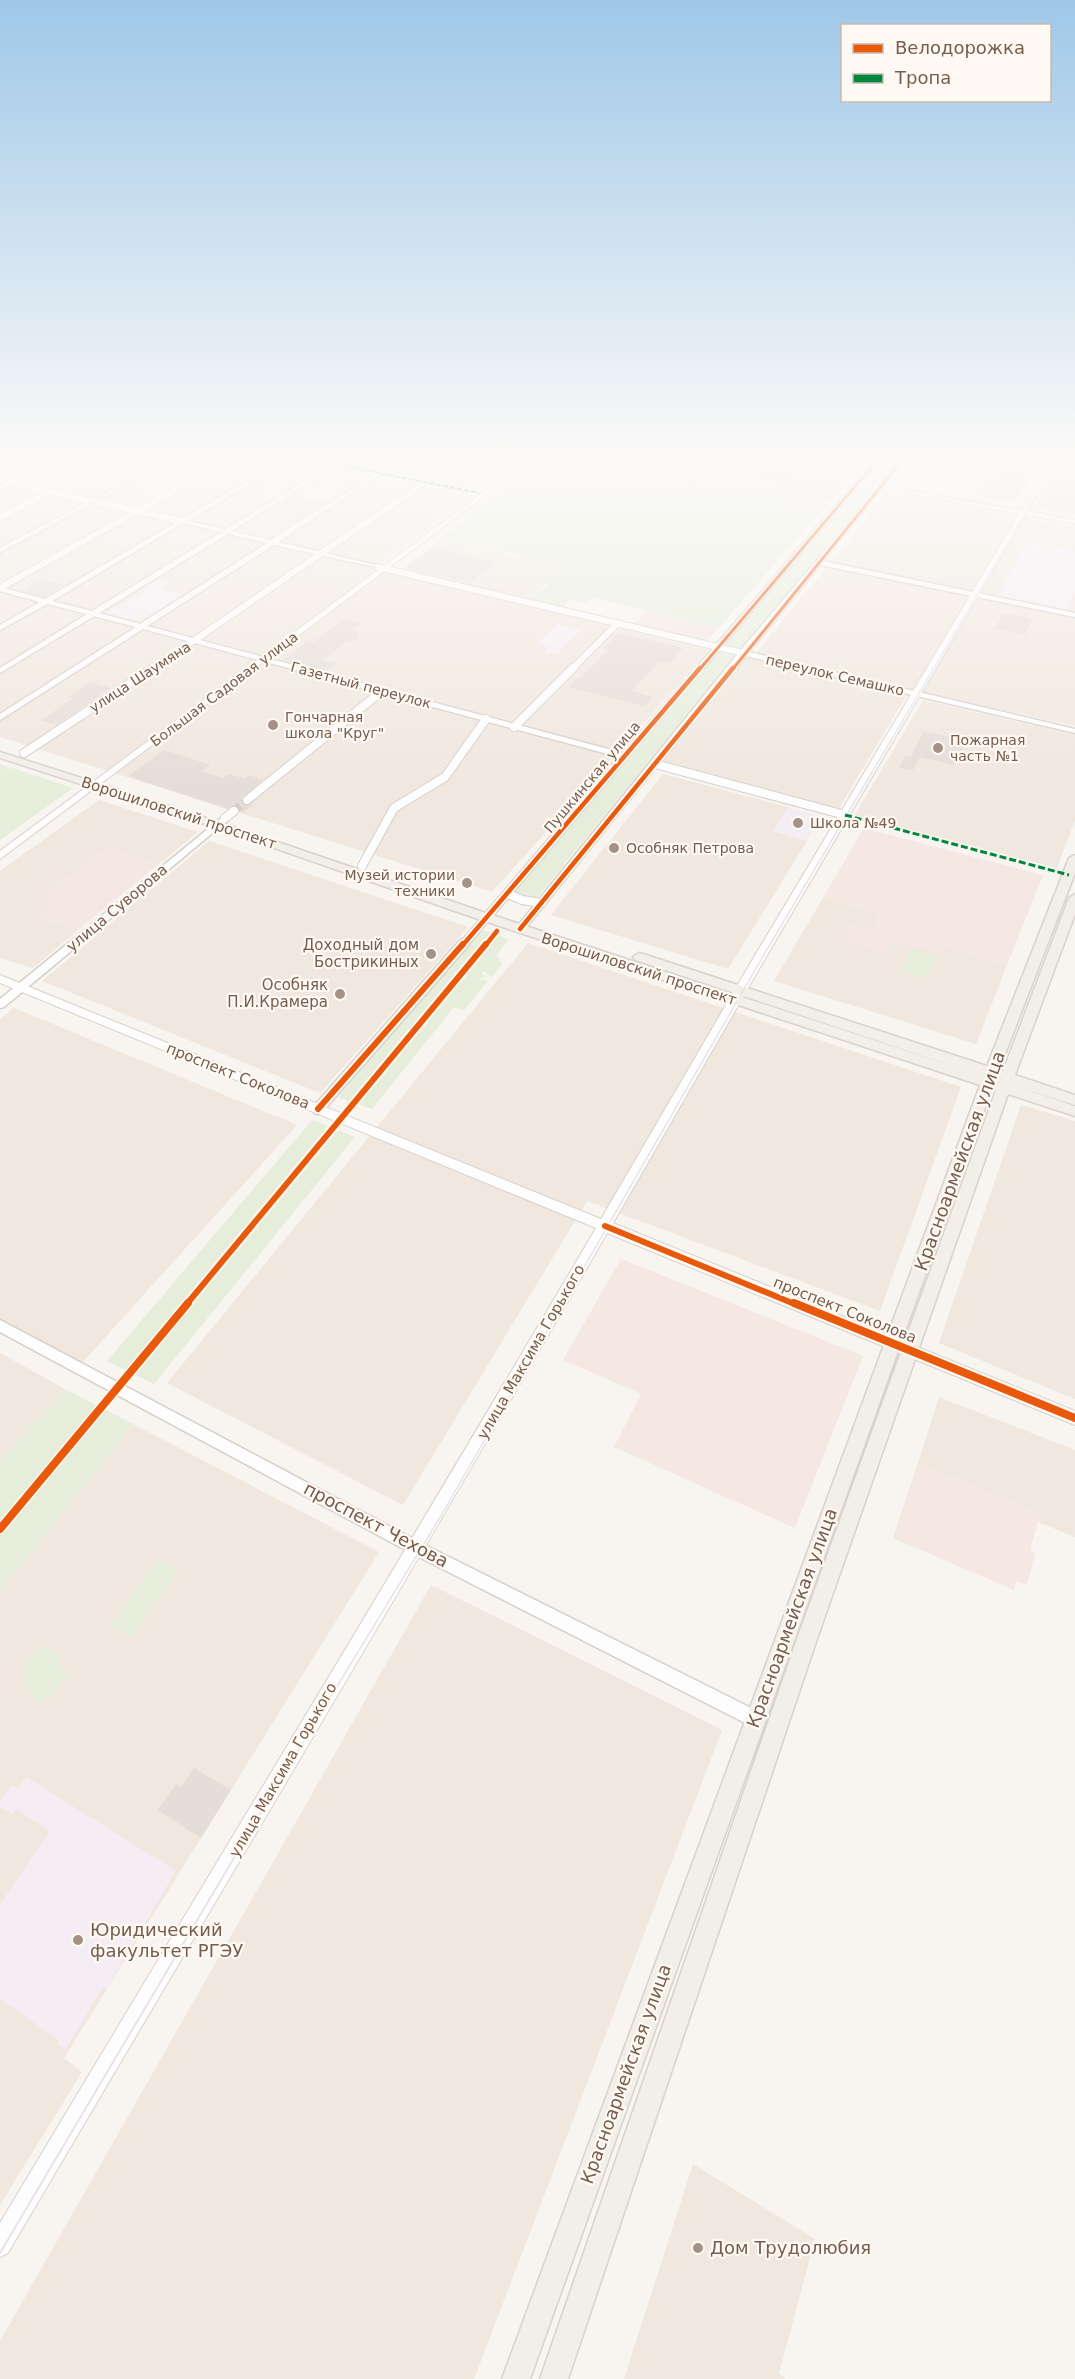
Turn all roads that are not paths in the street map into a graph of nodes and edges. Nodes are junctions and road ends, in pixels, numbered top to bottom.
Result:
1 (36, 568) edge
2 (102, 568) edge
3 (169, 568) edge
4 (234, 568) edge
5 (299, 568) edge
6 (381, 568) joint
7 (786, 568) edge
8 (813, 568) edge
9 (847, 568) edge
10 (992, 568) edge
11 (0, 588) edge
12 (977, 595) junction
13 (47, 601) junction
14 (94, 614) junction
15 (1075, 615) edge
16 (617, 624) junction
17 (142, 627) junction
18 (0, 628) edge
19 (193, 642) junction
20 (718, 648) junction
21 (743, 654) junction
22 (260, 658) junction
23 (0, 671) edge
24 (382, 691) junction
25 (916, 695) junction
26 (0, 718) edge
27 (486, 719) junction
28 (514, 727) junction
29 (1075, 731) edge
30 (0, 745) edge
31 (24, 753) junction
32 (0, 755) edge
33 (625, 756) junction
34 (655, 764) junction
35 (96, 780) junction
36 (248, 800) tunnel mouth
37 (845, 815) junction
38 (226, 818) junction
39 (0, 848) edge
40 (0, 856) edge
41 (1075, 858) edge
42 (362, 866) junction
43 (508, 894) junction
44 (1075, 897) edge
45 (542, 903) junction
46 (489, 914) junction
47 (524, 925) junction
48 (0, 979) edge
49 (21, 987) junction
50 (738, 995) junction
51 (0, 1005) edge
52 (989, 1078) junction
53 (1005, 1083) junction
54 (1075, 1100) edge
55 (318, 1109) junction
56 (1075, 1111) edge
57 (605, 1226) junction
58 (0, 1326) edge
59 (901, 1346) junction
60 (1075, 1418) edge
61 (417, 1548) junction
62 (755, 1719) junction
63 (0, 2245) edge
64 (516, 2379) edge
65 (554, 2379) edge

1 - 11 street
2 - 13 street
3 - 14 street
4 - 17 street
5 - 19 street, улица Шаумяна
6 - 16 street, переулок Семашко
6 - 22 main road, Большая Садовая улица
7 - 20 street, Пушкинская улица
8 - 21 street
9 - 12 street
10 - 12 main road, улица Максима Горького
11 - 13 street, Газетный переулок
12 - 15 street
12 - 25 main road, улица Максима Горького
13 - 14 street, Газетный переулок
13 - 18 street
14 - 17 street, Газетный переулок
14 - 23 street
16 - 20 street, переулок Семашко
16 - 28 street
17 - 19 street, Газетный переулок
17 - 26 street
19 - 22 street, Газетный переулок
19 - 31 street, улица Шаумяна
20 - 21 street, переулок Семашко
20 - 33 street, Пушкинская улица
21 - 25 street, переулок Семашко
21 - 34 street
22 - 24 street, Газетный переулок
22 - 35 main road, Большая Садовая улица
24 - 27 street, Газетный переулок
24 - 36 street
25 - 29 street, переулок Семашко
25 - 37 main road, улица Максима Горького
27 - 28 street, Газетный переулок
27 - 42 street
28 - 33 street, Газетный переулок
30 - 31 main road, Ворошиловский проспект
31 - 35 main road, Ворошиловский проспект
32 - 35 main road, Ворошиловский проспект
33 - 43 street, Пушкинская улица
34 - 37 street
34 - 45 street
35 - 38 main road, Ворошиловский проспект
35 - 39 main road, Большая Садовая улица
35 - 40 main road, Большая Садовая улица
37 - 50 main road, улица Максима Горького
38 - 42 main road, Ворошиловский проспект
38 - 46 main road, Ворошиловский проспект
38 - 49 street, улица Суворова
41 - 52 main road, Красноармейская улица
42 - 46 main road, Ворошиловский проспект
43 - 45 street
43 - 46 street, Пушкинская улица
44 - 53 main road, Красноармейская улица
45 - 47 street
46 - 47 main road, Ворошиловский проспект
46 - 55 street, Пушкинская улица
47 - 50 main road, Ворошиловский проспект
48 - 49 main road, проспект Соколова
49 - 51 street, улица Суворова
49 - 55 main road, проспект Соколова
50 - 52 main road, Ворошиловский проспект
50 - 57 main road, улица Максима Горького
52 - 53 main road, Ворошиловский проспект
52 - 59 main road, Красноармейская улица
53 - 54 main road, Ворошиловский проспект
53 - 56 main road, Ворошиловский проспект
53 - 59 main road, Красноармейская улица
55 - 57 main road, проспект Соколова
57 - 59 main road, проспект Соколова
57 - 61 main road, улица Максима Горького
58 - 61 street, проспект Чехова
59 - 60 main road, проспект Соколова
59 - 62 main road, Красноармейская улица
59 - 65 main road, Красноармейская улица
61 - 62 street, проспект Чехова
61 - 63 main road, улица Максима Горького
62 - 64 main road, Красноармейская улица

